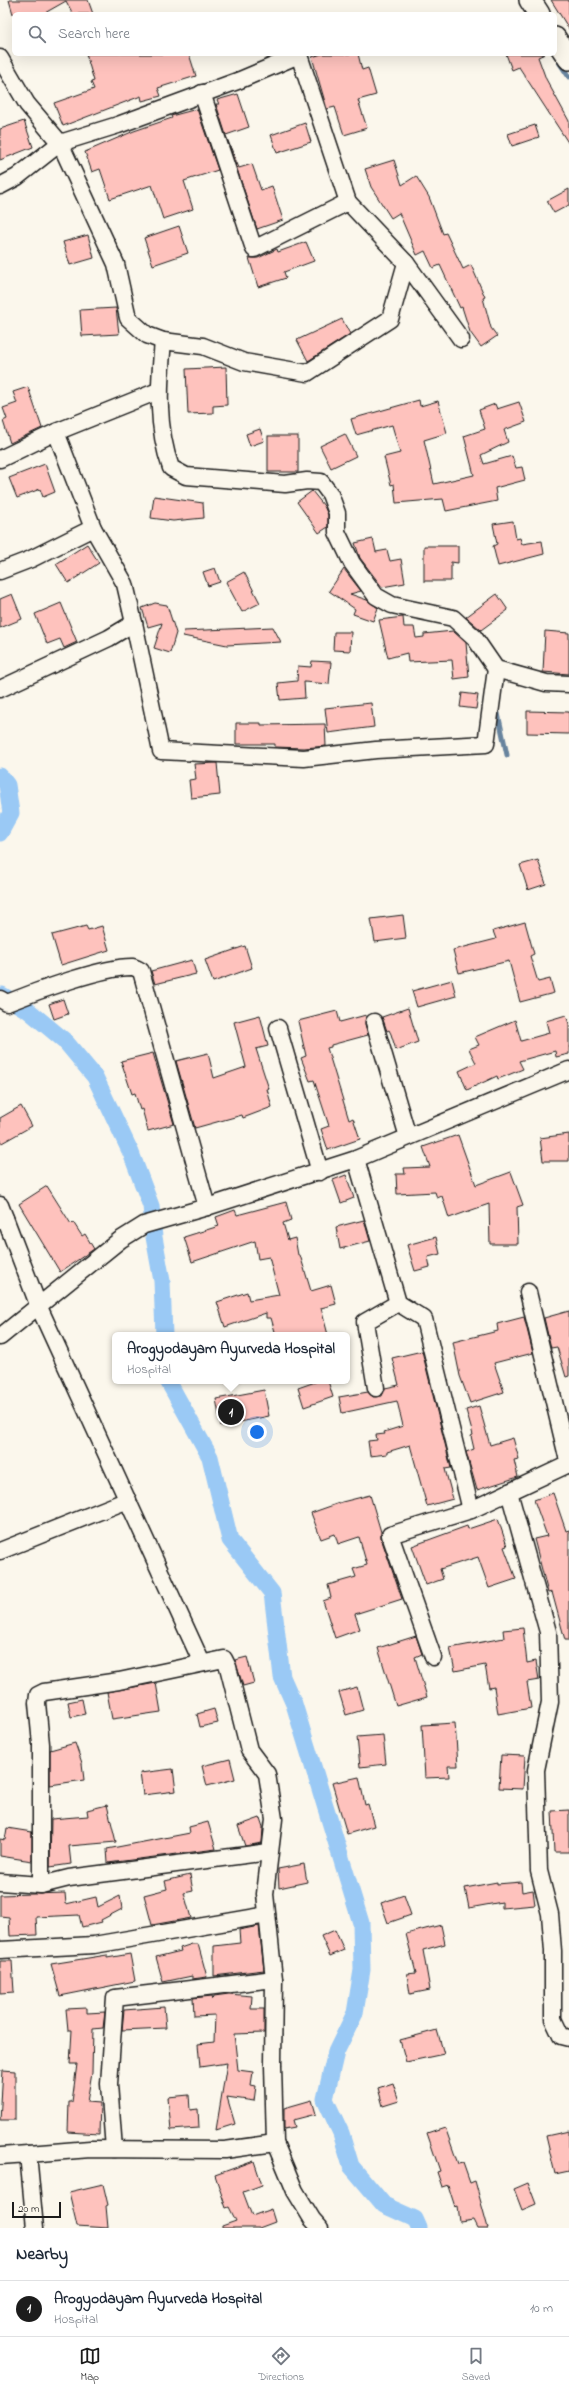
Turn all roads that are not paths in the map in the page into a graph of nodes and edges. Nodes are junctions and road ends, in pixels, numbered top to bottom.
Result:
1 (530, 0) edge
2 (538, 12) edge
3 (296, 56) edge
4 (299, 56) edge
5 (0, 58) edge
6 (202, 93) junction
7 (60, 143) junction
8 (0, 186) edge
9 (348, 202) junction
10 (406, 263) junction
11 (461, 339) dead end
12 (164, 341) junction
13 (158, 391) junction
14 (56, 432) junction
15 (0, 459) edge
16 (93, 528) junction
17 (0, 571) edge
18 (134, 623) junction
19 (496, 669) junction
20 (569, 684) edge
21 (0, 689) edge
22 (3, 1001) edge
23 (374, 1022) dead end
24 (278, 1028) dead end
25 (569, 1070) edge
26 (408, 1137) junction
27 (356, 1159) junction
28 (320, 1172) junction
29 (207, 1207) junction
30 (2, 1215) edge
31 (528, 1292) dead end
32 (398, 1303) junction
33 (39, 1307) junction
34 (0, 1337) edge
35 (376, 1388) dead end
36 (569, 1464) edge
37 (509, 1492) junction
38 (128, 1500) junction
39 (471, 1510) junction
40 (0, 1552) edge
41 (432, 1657) dead end
42 (202, 1663) junction
43 (269, 1852) junction
44 (0, 1882) edge
45 (41, 1885) junction
46 (267, 1915) junction
47 (0, 1950) edge
48 (274, 1979) junction
49 (569, 2038) edge
50 (275, 2142) junction
51 (114, 2149) junction
52 (28, 2154) junction
53 (0, 2156) edge
54 (36, 2228) edge
55 (320, 2228) edge

1 - 2 street
3 - 6 street
4 - 9 street
5 - 7 street
6 - 7 street
6 - 9 street
7 - 8 street
7 - 12 street
9 - 10 street
10 - 11 street
10 - 12 street
12 - 13 street
13 - 14 street
13 - 19 street
14 - 15 street
14 - 16 street
16 - 17 street
16 - 18 street
18 - 19 street
18 - 21 street
19 - 20 street
22 - 29 street
23 - 26 street
24 - 28 street
25 - 26 street
26 - 27 street
27 - 28 street
27 - 32 street
28 - 29 street
29 - 33 street
30 - 33 street
31 - 36 street
32 - 35 street
32 - 39 street
33 - 34 street
33 - 38 street
36 - 37 street
37 - 39 street
37 - 49 street
38 - 40 street
38 - 42 street
39 - 41 street
42 - 43 street
42 - 45 street
43 - 45 street
43 - 46 street
44 - 45 street
46 - 47 street
46 - 48 street
48 - 50 street
48 - 51 street
50 - 51 street
50 - 55 street
51 - 52 street
52 - 53 street
52 - 54 street

